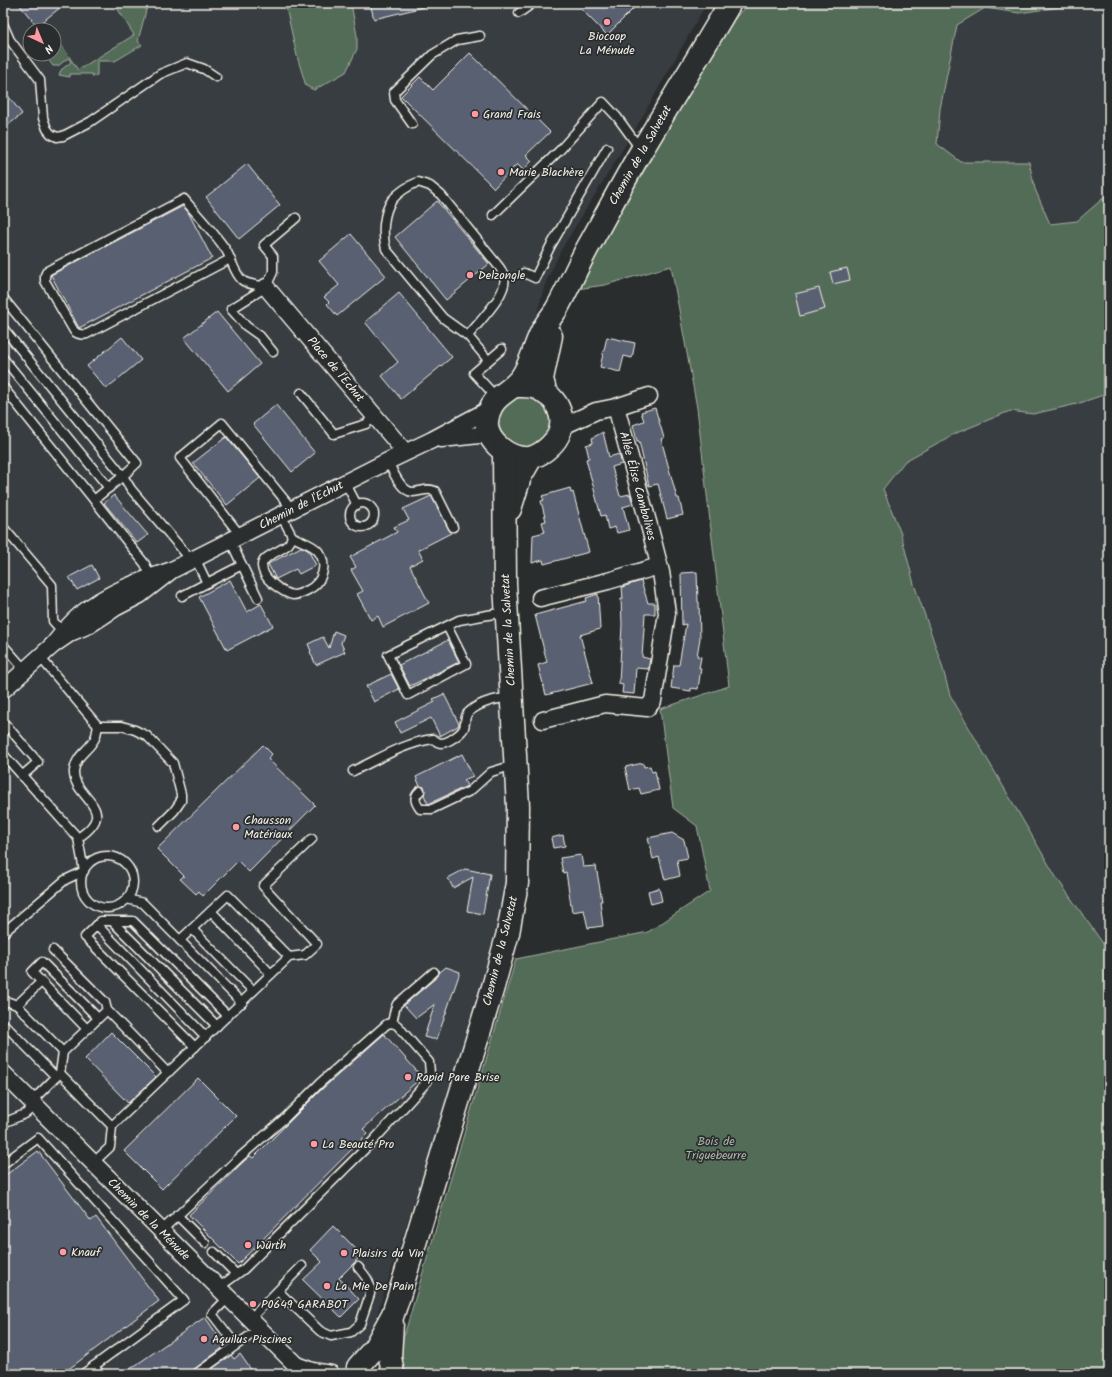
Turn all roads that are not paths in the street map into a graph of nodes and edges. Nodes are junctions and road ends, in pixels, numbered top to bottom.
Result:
1 (533, 3) edge
2 (730, 3) edge
3 (519, 13) dead end
4 (3, 24) edge
5 (480, 36) dead end
6 (216, 76) dead end
7 (412, 124) dead end
8 (607, 148) dead end
9 (641, 151) junction
10 (493, 215) dead end
11 (296, 218) dead end
12 (230, 259) junction
13 (524, 273) dead end
14 (266, 287) junction
15 (3, 300) edge
16 (556, 310) junction
17 (3, 328) edge
18 (468, 336) junction
19 (502, 348) dead end
20 (273, 352) dead end
21 (3, 358) edge
22 (488, 360) junction
23 (3, 386) edge
24 (516, 386) junction
25 (301, 393) dead end
26 (649, 396) dead end
27 (494, 404) junction
28 (616, 407) junction
29 (555, 409) junction
30 (375, 416) junction
31 (490, 434) junction
32 (432, 440) junction
33 (405, 452) junction
34 (504, 452) junction
35 (531, 458) junction
36 (388, 460) junction
37 (123, 476) junction
38 (345, 482) junction
39 (109, 488) junction
40 (94, 500) junction
41 (357, 505) dead end
42 (287, 512) junction
43 (3, 527) edge
44 (453, 527) dead end
45 (504, 528) junction
46 (292, 536) junction
47 (235, 538) junction
48 (193, 559) junction
49 (242, 565) junction
50 (659, 566) junction
51 (172, 570) junction
52 (151, 577) junction
53 (207, 583) junction
54 (182, 596) dead end
55 (258, 598) dead end
56 (540, 598) dead end
57 (506, 612) junction
58 (447, 626) junction
59 (63, 632) junction
60 (3, 645) edge
61 (53, 645) junction
62 (40, 657) junction
63 (25, 670) junction
64 (3, 690) edge
65 (512, 697) junction
66 (543, 720) dead end
67 (98, 726) junction
68 (3, 728) edge
69 (3, 754) edge
70 (516, 765) junction
71 (353, 772) dead end
72 (22, 776) junction
73 (420, 791) dead end
74 (159, 826) dead end
75 (78, 838) junction
76 (312, 839) dead end
77 (84, 871) junction
78 (127, 899) junction
79 (211, 911) junction
80 (112, 921) junction
81 (97, 925) junction
82 (192, 929) junction
83 (3, 933) edge
84 (180, 940) junction
85 (53, 950) dead end
86 (289, 957) junction
87 (434, 972) dead end
88 (271, 974) junction
89 (41, 982) junction
90 (253, 992) junction
91 (3, 1000) edge
92 (242, 1002) junction
93 (17, 1006) junction
94 (107, 1010) junction
95 (228, 1016) junction
96 (98, 1018) junction
97 (3, 1023) edge
98 (392, 1023) junction
99 (217, 1026) junction
100 (87, 1029) junction
101 (206, 1037) junction
102 (195, 1047) junction
103 (63, 1052) junction
104 (3, 1072) edge
105 (168, 1073) junction
106 (58, 1075) junction
107 (34, 1103) junction
108 (3, 1123) edge
109 (112, 1126) junction
110 (93, 1163) junction
111 (3, 1164) edge
112 (177, 1215) junction
113 (160, 1231) junction
114 (205, 1243) dead end
115 (214, 1252) dead end
116 (302, 1266) dead end
117 (358, 1267) dead end
118 (236, 1274) junction
119 (278, 1291) junction
120 (223, 1293) junction
121 (393, 1314) junction
122 (254, 1324) junction
123 (236, 1346) junction
124 (94, 1366) junction
125 (296, 1371) edge
126 (351, 1371) edge
127 (83, 1374) edge
128 (100, 1374) edge
129 (196, 1374) edge
130 (331, 1374) edge
131 (388, 1374) edge
132 (393, 1374) edge

1 - 3 lane
2 - 9 main road, Chemin de la Salvetat
4 - 6 lane
5 - 7 lane
8 - 13 lane
9 - 10 lane
9 - 16 main road, Chemin de la Salvetat
11 - 14 lane
12 - 12 lane
12 - 14 lane
14 - 20 lane
14 - 30 street, Place de l'Echut
15 - 37 lane
16 - 24 main road, Chemin de la Salvetat
16 - 29 main road, Chemin de la Salvetat
17 - 37 lane
18 - 18 lane
18 - 22 lane
19 - 22 lane
21 - 39 lane
22 - 27 lane
23 - 40 lane
24 - 27 main road, Chemin de la Salvetat
24 - 29 main road
25 - 30 lane
26 - 28 street
27 - 31 main road
27 - 32 street, Chemin de l'Echut
28 - 29 street
28 - 50 street, Allée Élise Cambolives
29 - 35 main road
30 - 33 street, Place de l'Echut
31 - 32 street, Chemin de l'Echut
31 - 34 main road
32 - 33 street, Chemin de l'Echut
33 - 36 street, Chemin de l'Echut
34 - 35 main road
34 - 45 main road, Chemin de la Salvetat
35 - 45 main road, Chemin de la Salvetat
36 - 38 street, Chemin de l'Echut
36 - 44 lane
37 - 39 lane
37 - 48 lane
38 - 41 lane
38 - 42 street, Chemin de l'Echut
39 - 40 lane
40 - 52 lane
42 - 46 lane
42 - 47 street, Chemin de l'Echut
42 - 47 lane
43 - 59 lane
45 - 57 main road, Chemin de la Salvetat
46 - 46 lane
47 - 48 street, Chemin de l'Echut
47 - 49 lane
48 - 51 street, Chemin de l'Echut
48 - 53 lane
49 - 53 lane
49 - 55 lane
50 - 56 street
50 - 66 street, Allée Élise Cambolives
51 - 52 street, Chemin de l'Echut
51 - 61 street, Chemin de l'Echut
52 - 59 street, Chemin de l'Echut
53 - 54 lane
57 - 58 lane
57 - 65 main road, Chemin de la Salvetat
58 - 58 lane
59 - 61 street, Chemin de l'Echut
60 - 63 lane
61 - 62 street, Chemin de l'Echut
62 - 63 street, Chemin de l'Echut
62 - 67 lane
63 - 64 street, Chemin de l'Echut
65 - 70 main road, Chemin de la Salvetat
65 - 71 lane
67 - 74 lane
67 - 75 lane
68 - 72 lane
69 - 72 lane
70 - 73 lane
70 - 121 main road, Chemin de la Salvetat
72 - 75 lane
75 - 77 lane
76 - 86 lane
77 - 78 lane
77 - 78 lane
77 - 83 lane
78 - 84 lane
79 - 82 lane
79 - 86 lane
79 - 88 lane
80 - 81 lane
80 - 95 lane
80 - 99 lane
81 - 101 lane
81 - 102 lane
82 - 84 lane
82 - 90 lane
84 - 92 lane
85 - 94 lane
86 - 88 lane
87 - 98 lane
88 - 90 lane
89 - 93 lane
89 - 96 lane
89 - 100 lane
90 - 92 lane
91 - 93 lane
92 - 95 lane
93 - 103 lane
94 - 96 lane
94 - 105 lane
95 - 99 lane
96 - 100 lane
97 - 106 lane
98 - 112 lane
98 - 118 lane
99 - 101 lane
100 - 103 lane
101 - 102 lane
102 - 105 lane
103 - 106 lane
104 - 107 street, Chemin de la Ménude
105 - 109 lane
106 - 107 lane
106 - 109 lane
107 - 108 lane
107 - 110 street, Chemin de la Ménude
109 - 110 lane
110 - 113 street, Chemin de la Ménude
111 - 124 lane
112 - 113 lane
112 - 114 lane
113 - 120 street, Chemin de la Ménude
115 - 118 lane
116 - 119 lane
117 - 119 lane
118 - 120 lane
119 - 122 lane
120 - 122 street, Chemin de la Ménude
120 - 123 lane
121 - 126 main road, Chemin de la Salvetat
121 - 132 main road, Chemin de la Salvetat
122 - 123 lane
122 - 125 street, Chemin de la Ménude
123 - 129 lane
124 - 127 lane
124 - 128 lane
125 - 130 street, Chemin de la Ménude
126 - 131 main road

